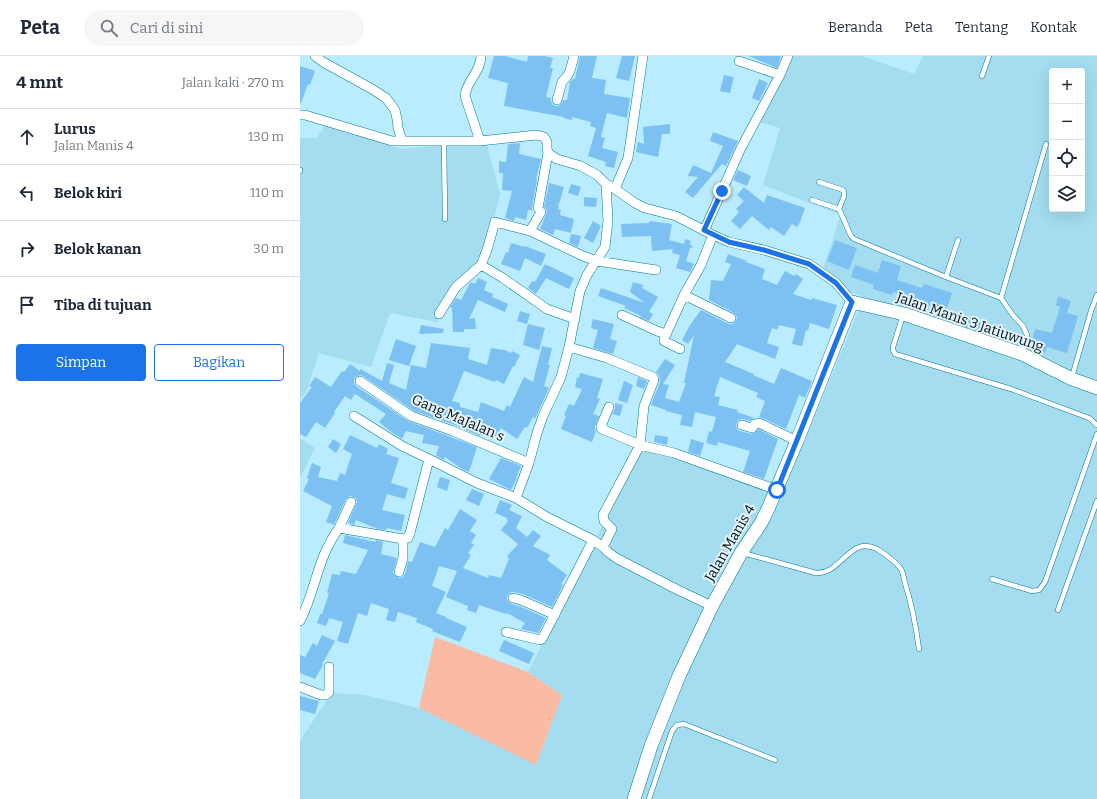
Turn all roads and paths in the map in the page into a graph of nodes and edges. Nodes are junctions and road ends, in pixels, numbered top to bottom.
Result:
1 (315, 56) edge
2 (481, 56) edge
3 (574, 56) edge
4 (643, 56) edge
5 (788, 56) edge
6 (989, 56) edge
7 (739, 60) dead end
8 (780, 75) junction
9 (982, 76) dead end
10 (557, 100) dead end
11 (300, 115) edge
12 (402, 141) junction
13 (480, 141) junction
14 (444, 142) junction
15 (1046, 144) dead end
16 (548, 153) junction
17 (819, 182) dead end
18 (606, 184) junction
19 (615, 188) junction
20 (812, 200) dead end
21 (839, 209) junction
22 (445, 219) dead end
23 (704, 230) junction
24 (530, 231) junction
25 (713, 235) junction
26 (958, 240) dead end
27 (597, 260) junction
28 (481, 265) junction
29 (656, 270) dead end
30 (946, 277) junction
31 (684, 295) junction
32 (1097, 295) edge
33 (1001, 298) junction
34 (852, 302) junction
35 (1091, 311) junction
36 (1097, 313) edge
37 (439, 314) dead end
38 (904, 314) junction
39 (622, 315) dead end
40 (732, 318) dead end
41 (574, 319) junction
42 (666, 334) junction
43 (569, 347) junction
44 (680, 349) dead end
45 (1022, 354) junction
46 (1072, 379) junction
47 (360, 381) dead end
48 (1097, 388) edge
49 (609, 407) dead end
50 (354, 416) dead end
51 (742, 425) dead end
52 (1097, 425) edge
53 (1097, 434) edge
54 (793, 440) junction
55 (640, 445) junction
56 (429, 459) junction
57 (529, 463) junction
58 (777, 490) junction
59 (516, 498) junction
60 (1097, 501) edge
61 (351, 502) dead end
62 (339, 528) junction
63 (404, 540) junction
64 (593, 540) junction
65 (604, 547) junction
66 (741, 553) junction
67 (399, 572) dead end
68 (992, 578) dead end
69 (513, 598) dead end
70 (712, 606) junction
71 (303, 610) edge
72 (1058, 610) dead end
73 (555, 615) junction
74 (300, 621) edge
75 (506, 632) dead end
76 (919, 649) dead end
77 (329, 667) dead end
78 (300, 687) edge
79 (775, 760) dead end
80 (634, 799) edge
81 (649, 799) edge

1 - 12 street
2 - 13 street
3 - 10 street
4 - 19 street
5 - 8 street
6 - 9 lane
7 - 8 street
8 - 23 street
11 - 12 street
12 - 14 street
13 - 14 street
13 - 16 street
14 - 22 lane
15 - 33 lane
16 - 18 street
16 - 24 street
17 - 21 lane
18 - 19 street
18 - 27 street
19 - 23 street
20 - 21 lane
21 - 30 lane
23 - 25 street
24 - 27 street
24 - 28 street
25 - 31 street
25 - 34 street
26 - 30 lane
27 - 29 street
27 - 41 street
28 - 37 street
28 - 41 street
30 - 33 lane
31 - 40 street
31 - 42 street
32 - 35 lane
33 - 45 lane
34 - 38 street, Jalan Manis 3 Jatiuwung
34 - 54 street, Jalan Manis 4
35 - 36 lane
35 - 46 lane
38 - 45 street, Jalan Manis 3 Jatiuwung
38 - 52 lane
39 - 42 street
41 - 43 street
42 - 44 street
43 - 55 street
43 - 57 street
45 - 46 street, Jalan Manis 3 Jatiuwung
46 - 48 street, Jalan Manis 3 Jatiuwung
47 - 57 street, Gang MaJalan s
49 - 55 street
50 - 56 street
51 - 54 street
53 - 68 lane
54 - 58 street, Jalan Manis 4
55 - 58 street
55 - 65 street
56 - 59 street
56 - 63 street
57 - 59 street
58 - 66 street, Jalan Manis 4
59 - 64 street
60 - 72 lane
61 - 62 street
62 - 63 street
62 - 71 street
63 - 67 street
64 - 65 street
64 - 73 street
65 - 70 street
66 - 70 street, Jalan Manis 4
66 - 76 lane
69 - 73 street
70 - 80 street, Jalan Manis 4
71 - 74 street
73 - 75 street
77 - 78 street
79 - 81 lane

